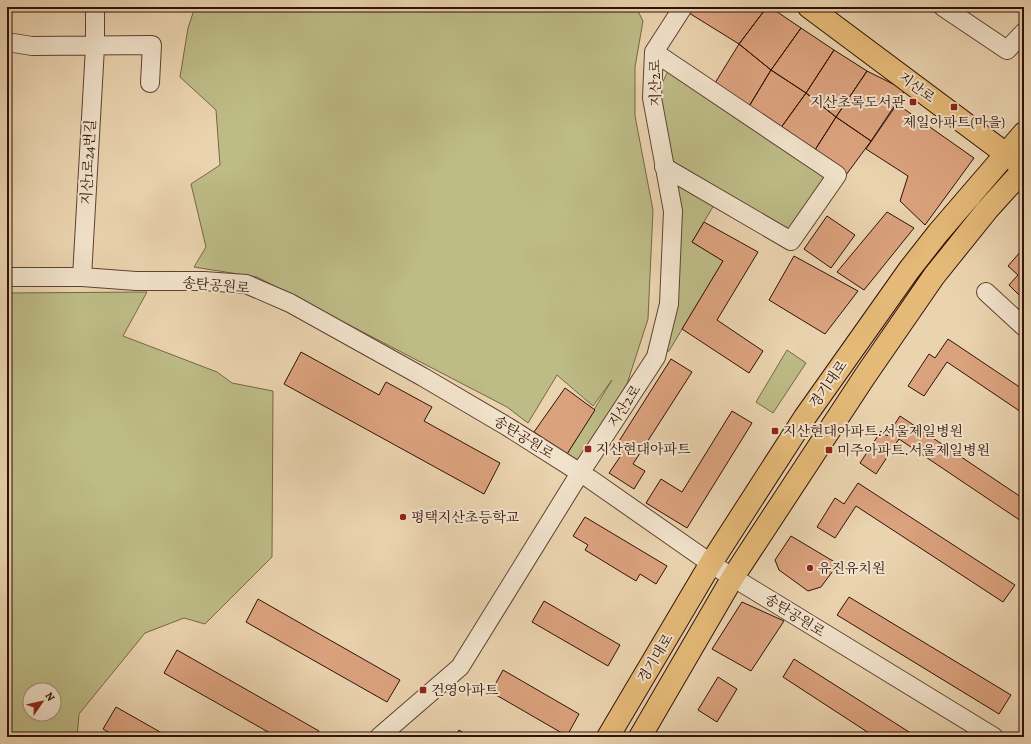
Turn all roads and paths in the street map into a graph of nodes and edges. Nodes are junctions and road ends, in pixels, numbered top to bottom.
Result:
1 (95, 7) edge
2 (683, 7) edge
3 (808, 7) edge
4 (943, 7) edge
5 (1024, 32) edge
6 (7, 42) edge
7 (95, 46) junction
8 (654, 52) junction
9 (150, 84) dead end
10 (1024, 133) edge
11 (1006, 153) junction
12 (664, 167) junction
13 (1024, 169) edge
14 (7, 277) edge
15 (82, 277) junction
16 (986, 292) dead end
17 (1024, 327) edge
18 (580, 473) junction
19 (711, 563) junction
20 (733, 577) junction
21 (379, 737) edge
22 (608, 737) edge
23 (640, 737) edge
24 (994, 737) edge

1 - 7 street, 지산1로24번길
2 - 8 street, 지산2로
3 - 11 main road, 지산로
4 - 5 street
6 - 7 street
7 - 9 street
7 - 15 street, 지산1로24번길
8 - 12 street, 지산2로
8 - 12 street, 지산2로
10 - 11 main road, 경기대로
11 - 13 main road, 지산로
11 - 19 main road, 경기대로
12 - 18 street, 지산2로
13 - 20 main road, 경기대로
14 - 15 street, 송탄공원로
15 - 18 street, 송탄공원로
16 - 17 street
18 - 19 street, 송탄공원로
18 - 21 street, 지산2로
19 - 20 street, 송탄공원로
19 - 22 main road, 경기대로
20 - 23 main road, 경기대로
20 - 24 street, 송탄공원로

